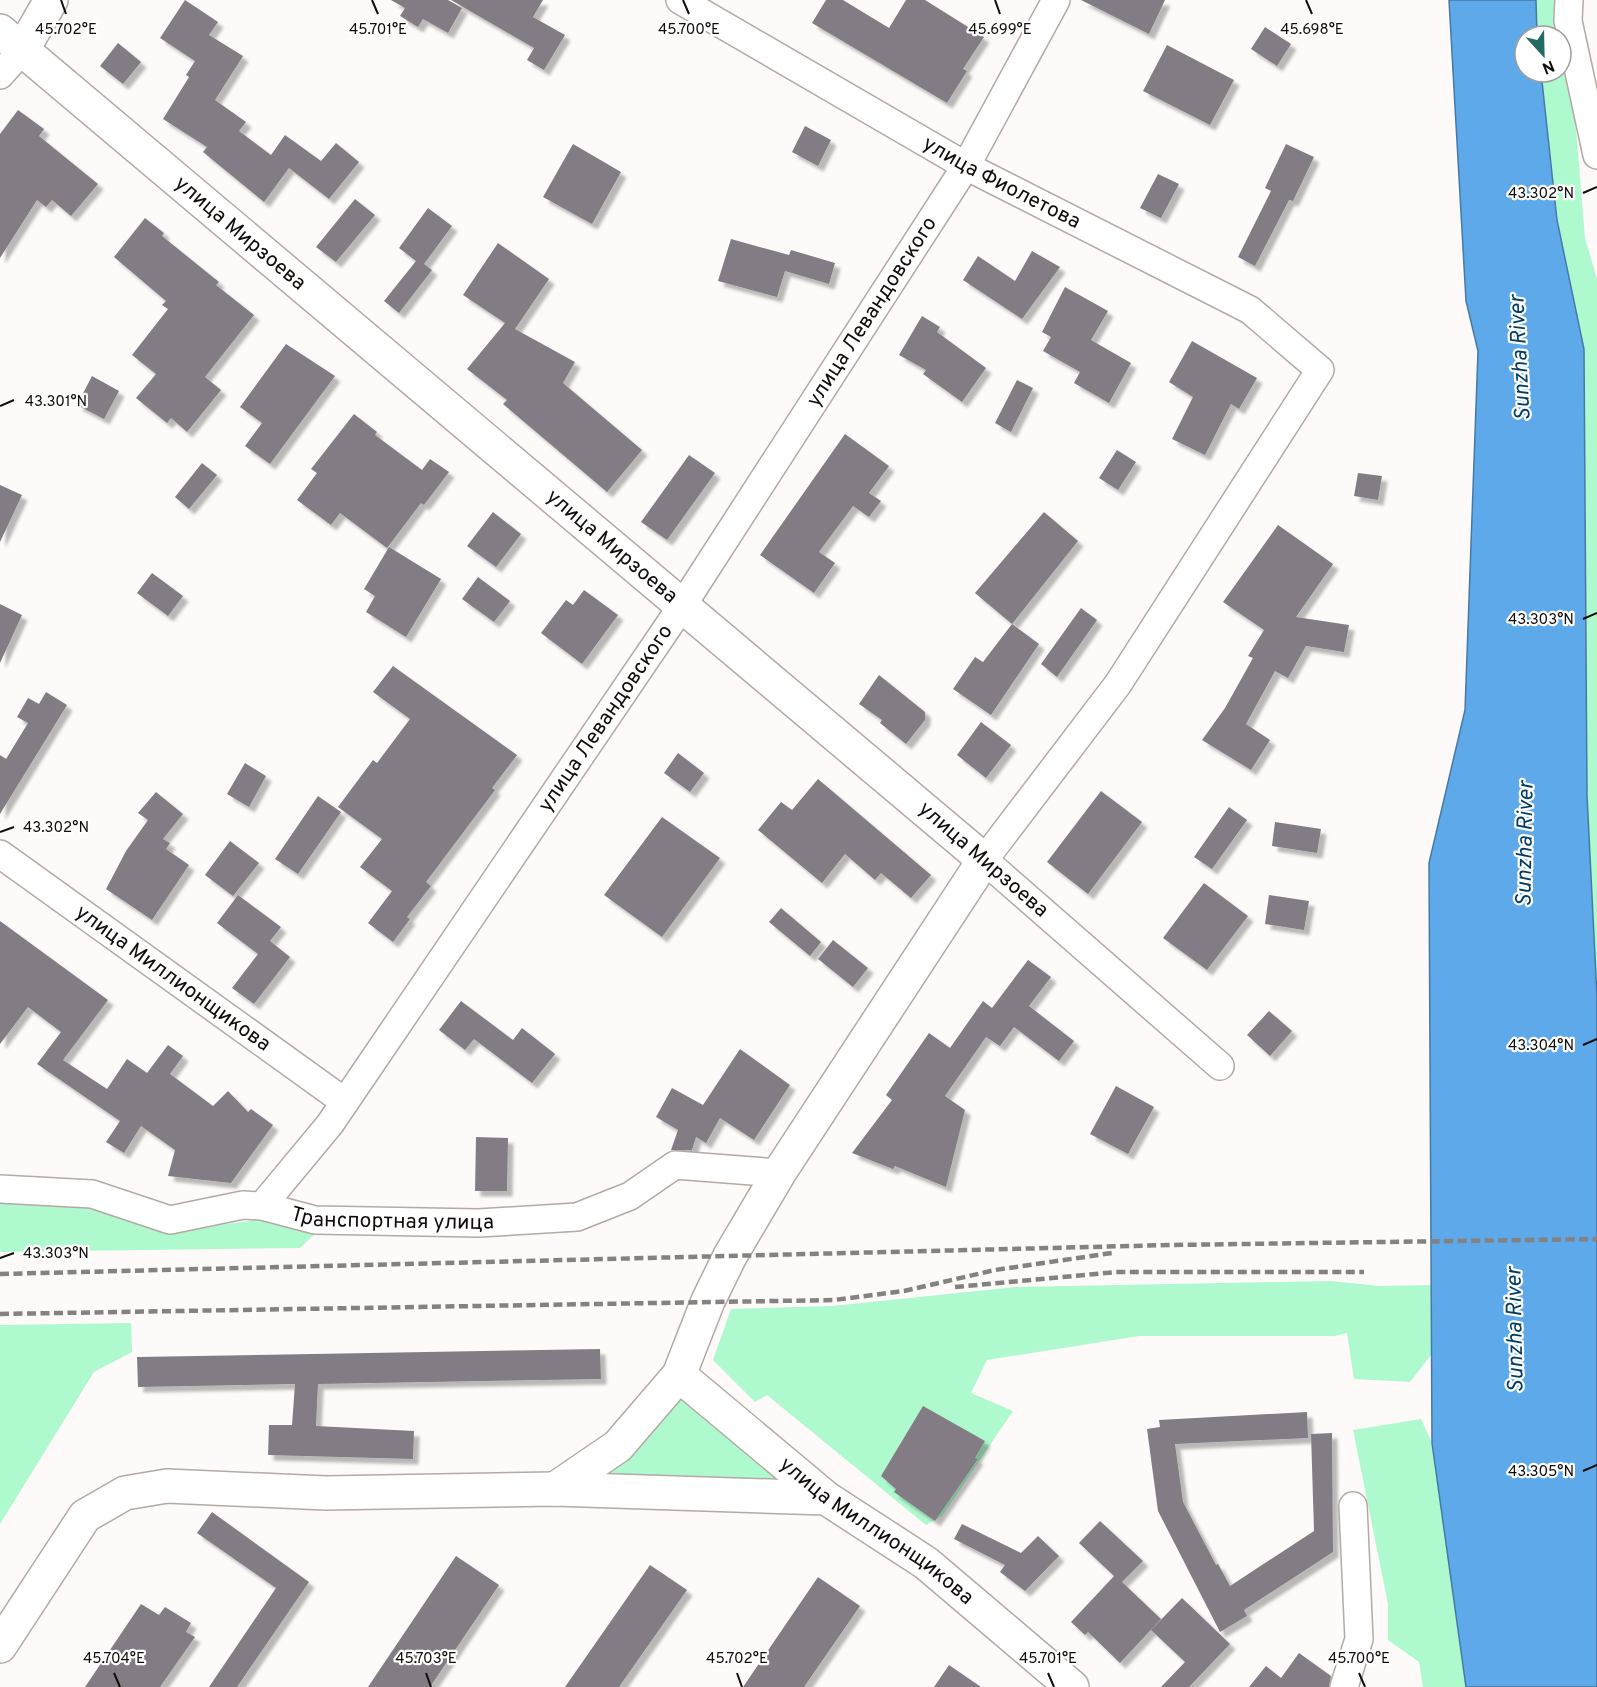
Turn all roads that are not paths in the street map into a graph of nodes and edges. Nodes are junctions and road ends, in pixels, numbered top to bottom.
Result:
1 (51, 0) edge
2 (680, 0) edge
3 (1056, 0) edge
4 (1569, 0) edge
5 (12, 40) edge
6 (0, 75) edge
7 (1597, 155) edge
8 (966, 166) junction
9 (682, 606) junction
10 (0, 854) edge
11 (984, 860) junction
12 (1220, 1066) dead end
13 (345, 1102) junction
14 (779, 1173) junction
15 (0, 1189) edge
16 (262, 1206) junction
17 (680, 1375) junction
18 (555, 1489) junction
19 (826, 1498) junction
20 (1353, 1506) dead end
21 (0, 1646) edge
22 (1072, 1687) edge
23 (1344, 1687) edge

1 - 5 street
2 - 8 street, улица Фиолетова
3 - 8 street, улица Левандовского
4 - 7 street
5 - 6 street
5 - 9 street, улица Мирзоева
8 - 9 street, улица Левандовского
8 - 11 street, улица Фиолетова
9 - 11 street, улица Мирзоева
9 - 13 street, улица Левандовского
10 - 13 street, улица Миллионщикова
11 - 12 street, улица Мирзоева
11 - 14 street
13 - 16 street, улица Левандовского
14 - 16 street, Транспортная улица
14 - 17 street
15 - 16 street, Транспортная улица
17 - 18 street
17 - 19 street, улица Миллионщикова
18 - 19 street
18 - 21 street
19 - 22 street, улица Миллионщикова
20 - 23 street

